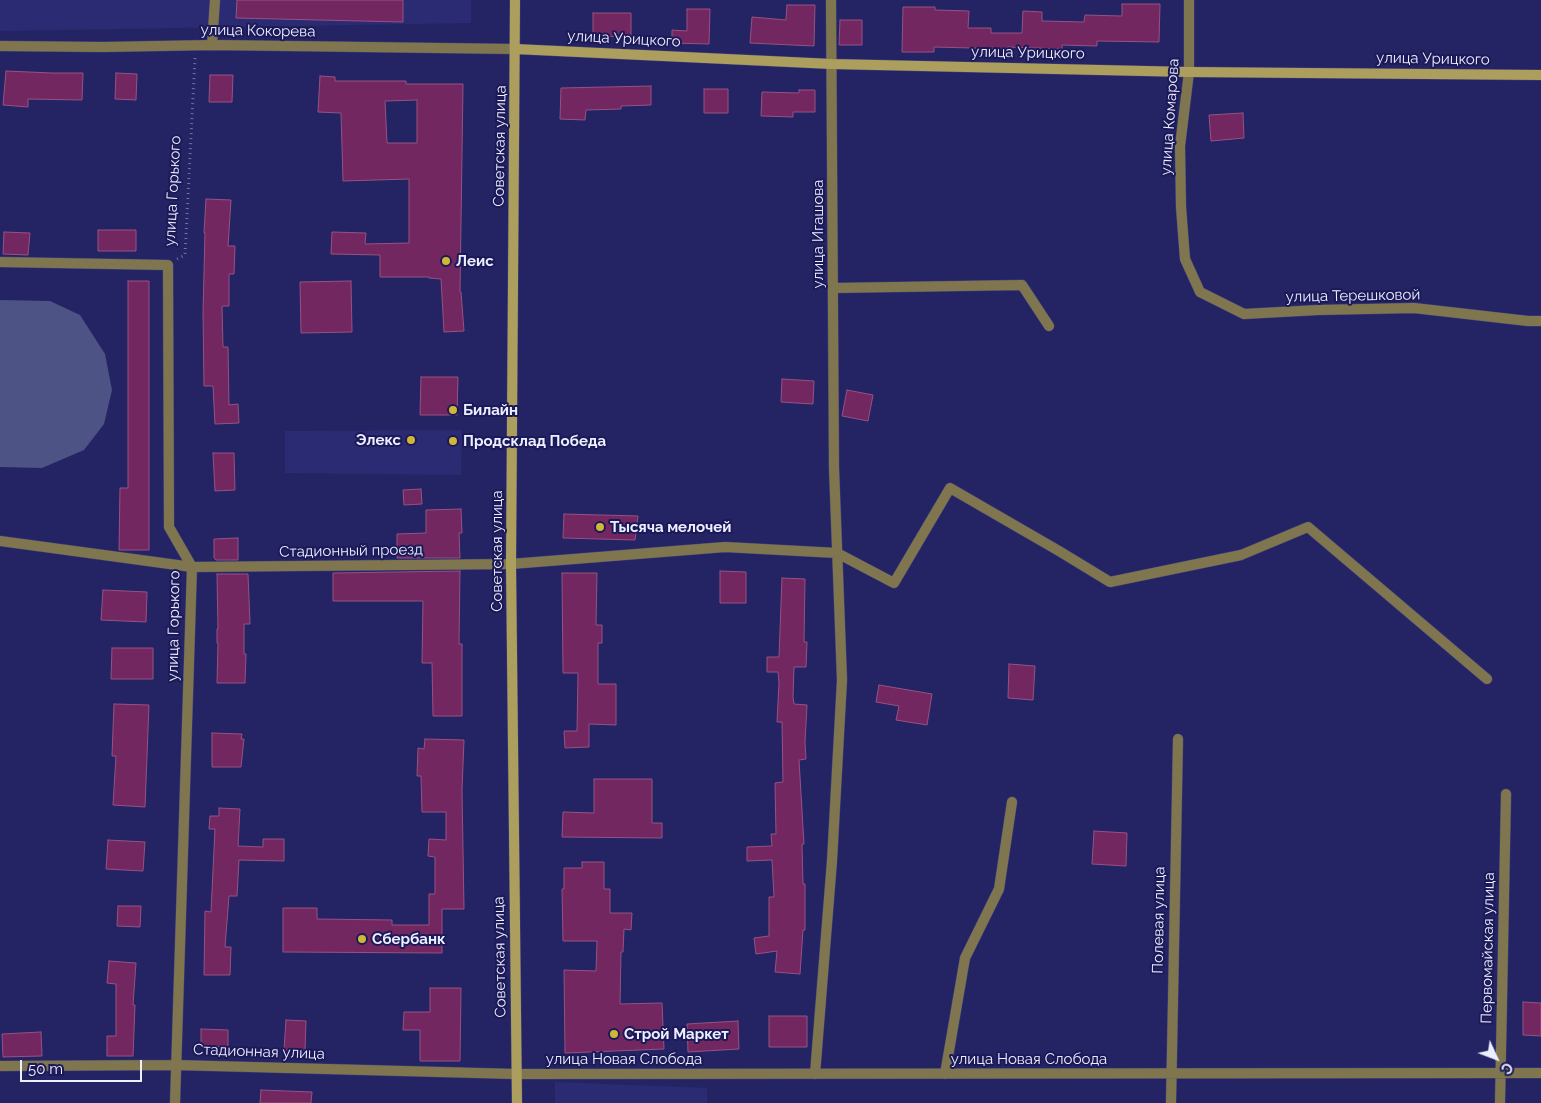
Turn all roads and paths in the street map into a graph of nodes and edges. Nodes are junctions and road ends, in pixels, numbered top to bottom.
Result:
1 (215, 0) edge
2 (515, 0) edge
3 (831, 0) edge
4 (1189, 0) edge
5 (196, 45) junction
6 (212, 45) junction
7 (0, 46) edge
8 (516, 49) junction
9 (832, 64) junction
10 (1189, 72) junction
11 (1541, 75) edge
12 (0, 262) edge
13 (168, 265) junction
14 (833, 288) junction
15 (1200, 292) joint
16 (1541, 322) edge
17 (1049, 326) dead end
18 (0, 542) edge
19 (837, 553) junction
20 (511, 564) junction
21 (192, 567) junction
22 (1487, 679) dead end
23 (1178, 739) dead end
24 (1506, 794) dead end
25 (1012, 802) dead end
26 (176, 1065) junction
27 (0, 1066) edge
28 (1501, 1073) junction
29 (1541, 1073) edge
30 (516, 1074) junction
31 (815, 1074) junction
32 (945, 1074) junction
33 (1171, 1074) junction
34 (175, 1103) edge
35 (516, 1103) edge
36 (1172, 1103) edge
37 (1500, 1103) edge

1 - 6 street
2 - 8 main road, Советская улица
3 - 9 street, улица Игашова
4 - 10 street, улица Комарова
5 - 6 street, улица Кокорева
5 - 7 street, улица Кокорева
5 - 13 path, улица Горького
6 - 8 street, улица Кокорева
8 - 9 main road, улица Урицкого
8 - 20 main road, Советская улица
9 - 10 main road, улица Урицкого
9 - 14 street, улица Игашова
10 - 11 main road, улица Урицкого
10 - 15 street, улица Комарова
12 - 13 street
13 - 21 street, улица Горького
14 - 17 street
14 - 19 street, улица Игашова
15 - 16 street, улица Терешковой
18 - 21 street, Стадионный проезд
19 - 20 street, Стадионный проезд
19 - 22 street
19 - 31 street, улица Игашова
20 - 21 street, Стадионный проезд
20 - 30 main road, Советская улица
21 - 26 street, улица Горького
23 - 33 street, Полевая улица
24 - 28 street, Первомайская улица
25 - 32 street
26 - 27 street, Стадионная улица
26 - 30 street, Стадионная улица
26 - 34 street, улица Горького
28 - 29 street, улица Новая Слобода
28 - 33 street, улица Новая Слобода
28 - 37 street, Первомайская улица
30 - 31 street, улица Новая Слобода
30 - 35 main road, Советская улица
31 - 32 street, улица Новая Слобода
32 - 33 street, улица Новая Слобода
33 - 36 street, Полевая улица

